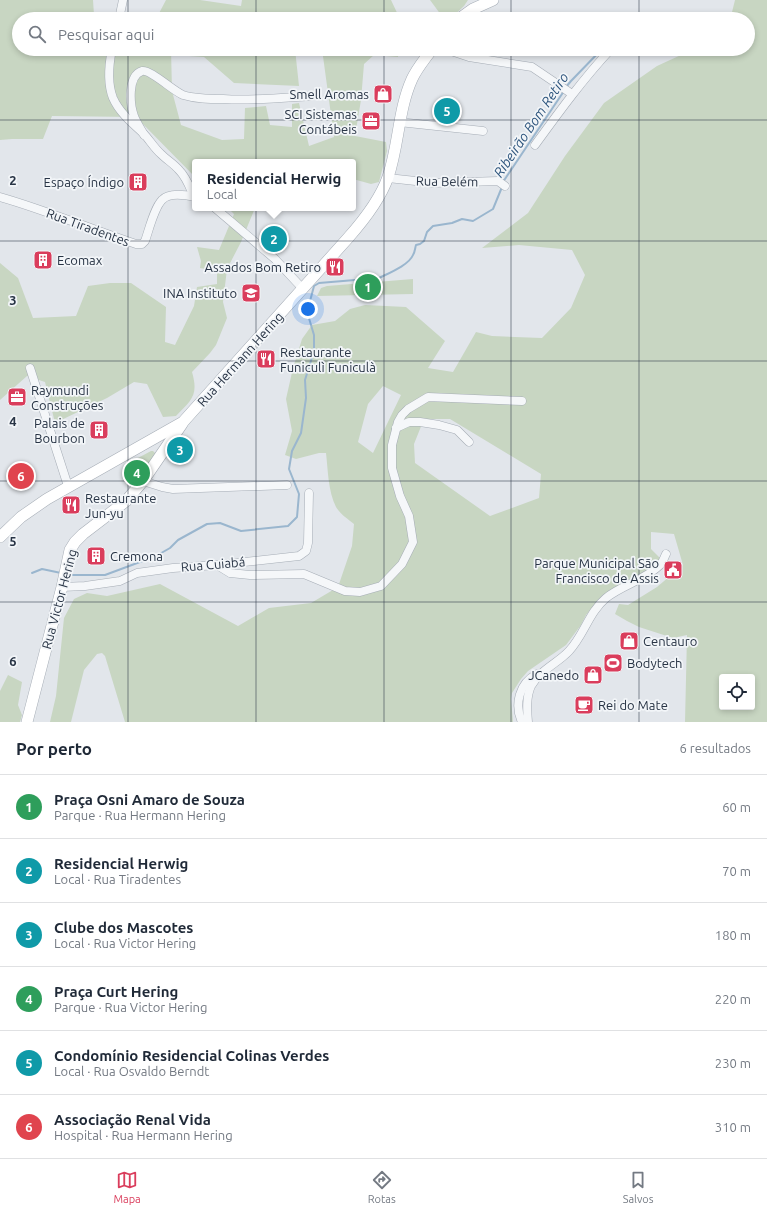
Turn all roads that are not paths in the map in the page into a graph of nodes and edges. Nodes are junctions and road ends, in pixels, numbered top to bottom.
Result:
1 (123, 0) edge
2 (477, 0) edge
3 (493, 0) edge
4 (120, 12) edge
5 (466, 12) edge
6 (469, 12) edge
7 (111, 56) edge
8 (427, 56) edge
9 (469, 56) edge
10 (604, 56) edge
11 (568, 90) junction
12 (312, 96) dead end
13 (399, 122) junction
14 (484, 131) dead end
15 (144, 135) junction
16 (535, 145) dead end
17 (388, 178) junction
18 (505, 186) dead end
19 (192, 190) edge
20 (0, 197) edge
21 (192, 197) edge
22 (219, 211) edge
23 (303, 289) junction
24 (30, 368) dead end
25 (522, 400) dead end
26 (183, 422) junction
27 (396, 428) junction
28 (151, 441) junction
29 (469, 442) dead end
30 (161, 455) junction
31 (143, 481) junction
32 (287, 485) dead end
33 (68, 486) junction
34 (309, 493) dead end
35 (0, 537) edge
36 (666, 554) dead end
37 (217, 565) junction
38 (64, 579) junction
39 (546, 669) junction
40 (27, 722) edge
41 (522, 722) edge
42 (528, 722) edge

1 - 4 street
2 - 5 street
3 - 6 street
7 - 15 street
8 - 13 street, Rua Hermann Hering
9 - 11 street
10 - 11 street
11 - 16 street
12 - 15 street
13 - 14 street
13 - 17 street, Rua Hermann Hering
15 - 19 street
17 - 18 street, Rua Belém
17 - 23 street, Rua Hermann Hering
20 - 21 street, Rua Tiradentes
22 - 23 street
23 - 26 street, Rua Hermann Hering
24 - 33 street
25 - 27 street
26 - 28 street, Rua Hermann Hering
26 - 30 street, Rua Victor Hering
27 - 29 street
27 - 37 street
28 - 30 street
28 - 33 street, Rua Hermann Hering
30 - 31 street, Rua Victor Hering
31 - 32 street
31 - 38 street, Rua Victor Hering
33 - 35 street, Rua Hermann Hering
34 - 37 street, Rua Cuiabá
36 - 39 street
37 - 38 street, Rua Cuiabá
38 - 40 street, Rua Victor Hering
39 - 41 street
39 - 42 street

